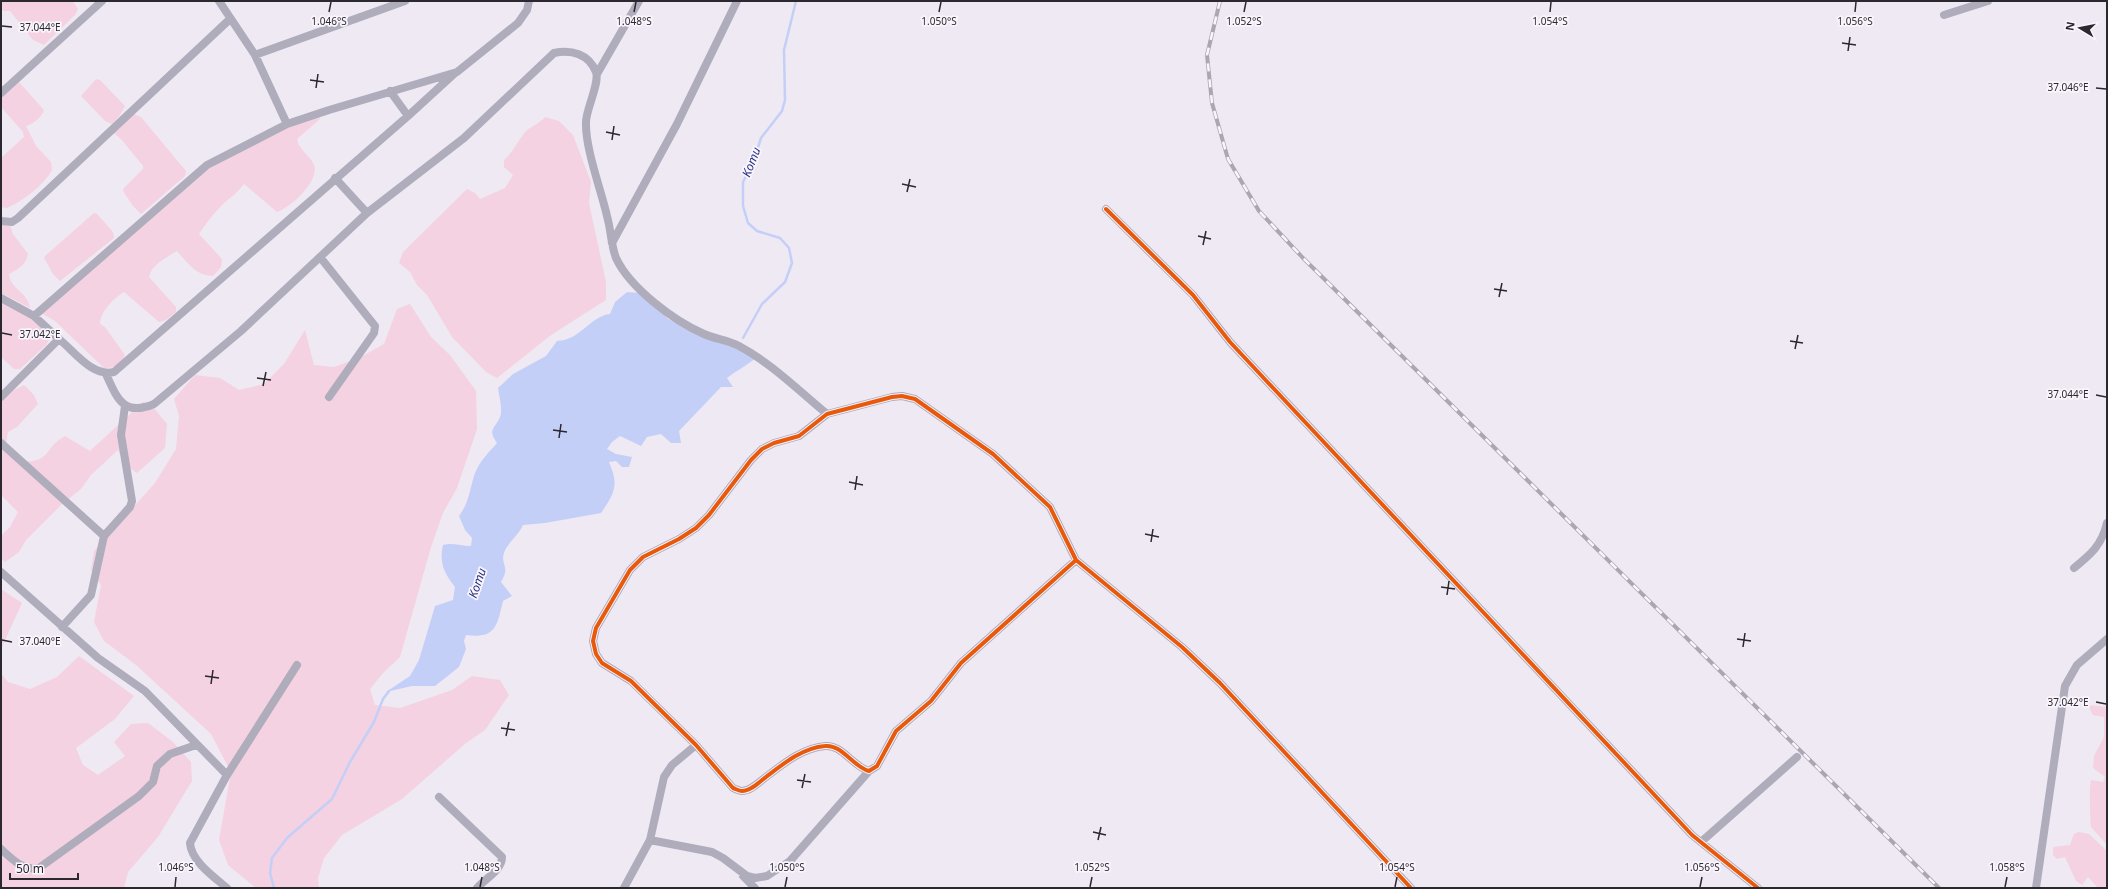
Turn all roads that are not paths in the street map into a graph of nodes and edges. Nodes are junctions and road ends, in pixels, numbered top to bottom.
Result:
1 (102, 1) edge
2 (219, 1) edge
3 (405, 1) edge
4 (528, 1) edge
5 (639, 1) edge
6 (737, 1) edge
7 (1988, 1) edge
8 (1944, 16) dead end
9 (230, 18) junction
10 (255, 55) junction
11 (457, 72) junction
12 (597, 74) junction
13 (390, 91) junction
14 (1, 93) edge
15 (408, 116) junction
16 (287, 124) junction
17 (335, 178) junction
18 (1106, 209) dead end
19 (367, 213) junction
20 (1, 221) edge
21 (612, 243) junction
22 (320, 257) junction
23 (1, 298) edge
24 (34, 316) junction
25 (59, 339) junction
26 (106, 374) junction
27 (1, 397) edge
28 (329, 397) dead end
29 (125, 406) junction
30 (827, 414) junction
31 (1, 443) edge
32 (2107, 523) edge
33 (104, 536) junction
34 (1076, 560) junction
35 (2074, 568) dead end
36 (1, 572) edge
37 (62, 627) junction
38 (2107, 639) edge
39 (297, 666) dead end
40 (196, 745) junction
41 (696, 745) junction
42 (1797, 757) dead end
43 (869, 771) junction
44 (227, 775) junction
45 (439, 797) dead end
46 (650, 840) junction
47 (1701, 842) junction
48 (1, 849) edge
49 (731, 864) junction
50 (227, 888) edge
51 (477, 888) edge
52 (624, 888) edge
53 (755, 888) edge
54 (1411, 888) edge
55 (1758, 888) edge
56 (2036, 888) edge

1 - 14 street
2 - 9 street
3 - 10 street
4 - 11 street
5 - 12 street
6 - 21 street
7 - 8 street
9 - 10 street
9 - 20 street
10 - 16 street
11 - 13 street
11 - 15 street
12 - 19 street
12 - 21 street
13 - 15 street
13 - 16 street
15 - 17 street
16 - 24 street
17 - 19 street
17 - 26 street
18 - 47 street
19 - 22 street
21 - 30 street
22 - 28 street
22 - 29 street
23 - 24 street
24 - 25 street
25 - 26 street
25 - 27 street
26 - 29 street
29 - 33 street
30 - 34 street
30 - 41 street
31 - 33 street
32 - 35 street
33 - 37 street
34 - 43 street
34 - 54 street
36 - 37 street
37 - 40 street
38 - 56 street
39 - 44 street
40 - 44 street
40 - 48 street
41 - 43 street
41 - 46 street
42 - 47 street
43 - 49 street
44 - 50 street
45 - 51 street
46 - 49 street
46 - 52 street
47 - 55 street
49 - 53 street

